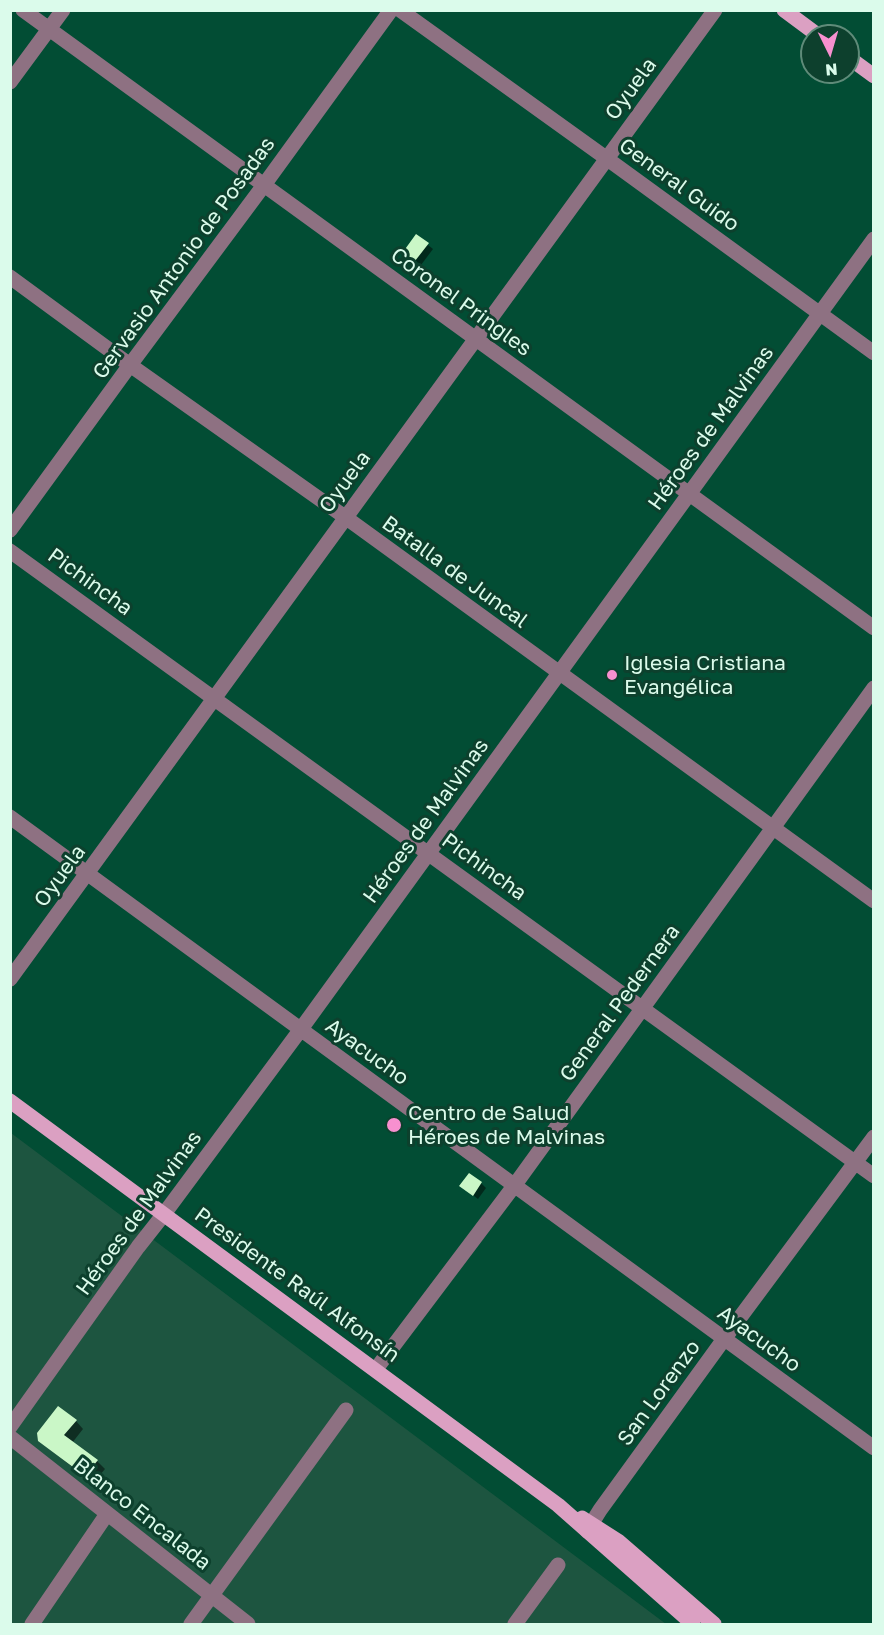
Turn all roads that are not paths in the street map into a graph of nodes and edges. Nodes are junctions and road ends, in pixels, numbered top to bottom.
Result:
1 (23, 10) edge
2 (63, 10) edge
3 (391, 10) edge
4 (400, 10) edge
5 (714, 10) edge
6 (784, 10) edge
7 (803, 24) edge
8 (49, 29) junction
9 (860, 66) edge
10 (873, 75) edge
11 (10, 82) edge
12 (606, 158) junction
13 (264, 185) junction
14 (873, 239) edge
15 (10, 277) edge
16 (819, 314) junction
17 (476, 339) junction
18 (873, 353) edge
19 (130, 365) junction
20 (689, 494) junction
21 (345, 517) junction
22 (10, 530) edge
23 (10, 551) edge
24 (873, 628) edge
25 (560, 674) junction
26 (873, 688) edge
27 (215, 699) junction
28 (10, 817) edge
29 (773, 828) junction
30 (428, 853) junction
31 (88, 873) junction
32 (873, 901) edge
33 (10, 979) edge
34 (642, 1008) junction
35 (301, 1029) junction
36 (10, 1101) edge
37 (873, 1137) edge
38 (855, 1162) junction
39 (873, 1176) edge
40 (514, 1186) junction
41 (164, 1214) junction
42 (724, 1339) junction
43 (376, 1369) junction
44 (346, 1410) dead end
45 (10, 1427) edge
46 (10, 1437) edge
47 (873, 1448) edge
48 (108, 1514) junction
49 (590, 1527) junction
50 (558, 1565) dead end
51 (212, 1595) junction
52 (32, 1624) edge
53 (190, 1624) edge
54 (248, 1624) edge
55 (516, 1624) edge
56 (693, 1624) edge
57 (714, 1624) edge

1 - 8 street, Coronel Pringles
2 - 8 street
3 - 13 street, Gervasio Antonio de Posadas
4 - 12 street, General Guido
5 - 12 street, Oyuela
6 - 7 main road
8 - 11 street
8 - 13 street, Coronel Pringles
9 - 10 main road
12 - 16 street, General Guido
12 - 17 street, Oyuela
13 - 17 street, Coronel Pringles
13 - 19 street, Gervasio Antonio de Posadas
14 - 16 street, Héroes de Malvinas
15 - 19 street, Batalla de Juncal
16 - 18 street, General Guido
16 - 20 street, Héroes de Malvinas
17 - 20 street, Coronel Pringles
17 - 21 street, Oyuela
19 - 21 street, Batalla de Juncal
19 - 22 street, Gervasio Antonio de Posadas
20 - 24 street, Coronel Pringles
20 - 25 street, Héroes de Malvinas
21 - 25 street, Batalla de Juncal
21 - 27 street, Oyuela
23 - 27 street, Pichincha
25 - 29 street, Batalla de Juncal
25 - 30 street, Héroes de Malvinas
26 - 29 street, General Pedernera
27 - 30 street, Pichincha
27 - 31 street, Oyuela
28 - 31 street, Ayacucho
29 - 32 street, Batalla de Juncal
29 - 34 street, General Pedernera
30 - 34 street, Pichincha
30 - 35 street, Héroes de Malvinas
31 - 33 street, Oyuela
31 - 35 street, Ayacucho
34 - 38 street, Pichincha
34 - 40 street, General Pedernera
35 - 40 street, Ayacucho
35 - 41 street, Héroes de Malvinas
36 - 41 main road, Presidente Raúl Alfonsín
37 - 38 street, San Lorenzo
38 - 39 street, Pichincha
38 - 42 street, San Lorenzo
40 - 42 street, Ayacucho
40 - 43 street, General Pedernera
41 - 43 main road, Presidente Raúl Alfonsín
41 - 45 street, Héroes de Malvinas
42 - 47 street, Ayacucho
42 - 49 street, San Lorenzo
43 - 49 main road, Presidente Raúl Alfonsín
44 - 51 street
46 - 48 street, Blanco Encalada
48 - 51 street, Blanco Encalada
48 - 52 street
49 - 56 main road, Presidente Raúl Alfonsín
49 - 57 main road, Presidente Raúl Alfonsín
50 - 55 street
51 - 53 street
51 - 54 street, Blanco Encalada

